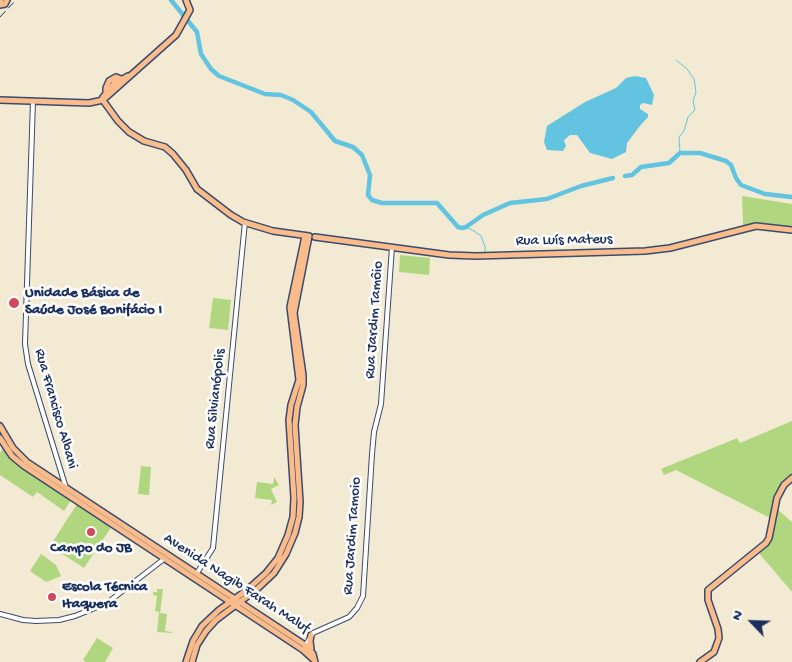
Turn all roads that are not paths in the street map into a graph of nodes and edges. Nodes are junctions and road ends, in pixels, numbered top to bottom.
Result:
1 (7, 0) edge
2 (186, 0) edge
3 (0, 5) edge
4 (133, 73) junction
5 (121, 79) junction
6 (111, 89) junction
7 (0, 100) edge
8 (102, 100) junction
9 (33, 102) junction
10 (245, 222) junction
11 (792, 230) edge
12 (310, 236) junction
13 (392, 248) junction
14 (381, 394) joint
15 (0, 426) edge
16 (0, 438) edge
17 (792, 478) edge
18 (64, 488) junction
19 (78, 500) junction
20 (297, 508) junction
21 (286, 554) junction
22 (279, 555) junction
23 (164, 559) junction
24 (174, 559) junction
25 (197, 573) junction
26 (191, 576) junction
27 (235, 602) junction
28 (0, 614) edge
29 (212, 620) junction
30 (311, 635) junction
31 (299, 641) junction
32 (304, 647) junction
33 (313, 654) junction
34 (315, 661) edge
35 (186, 662) edge
36 (192, 662) edge
37 (700, 662) edge

1 - 3 main road
2 - 4 main road
4 - 5 main road
4 - 6 main road
5 - 6 main road
5 - 6 main road
6 - 8 main road
6 - 8 main road
7 - 9 main road
8 - 9 main road
8 - 10 main road, Rua Luís Mateus
9 - 18 street, Rua Francisco Albani
10 - 12 main road, Rua Luís Mateus
10 - 25 street, Rua Silvianópolis
11 - 13 main road, Rua Luís Mateus
12 - 13 main road, Rua Luís Mateus
12 - 20 main road
13 - 14 street, Rua Jardim Tamôio
14 - 30 street, Rua Jardim Tamoio
15 - 18 main road, Avenida Nagib Farah Maluf
16 - 18 main road, Avenida Nagib Farah Maluf
17 - 37 main road
18 - 19 main road, Avenida Nagib Farah Maluf
18 - 19 main road, Avenida Nagib Farah Maluf
19 - 23 main road, Avenida Nagib Farah Maluf
19 - 24 main road, Avenida Nagib Farah Maluf
20 - 21 main road
20 - 22 main road
21 - 22 main road
21 - 27 main road
22 - 27 main road
23 - 24 main road
23 - 26 main road, Avenida Nagib Farah Maluf
23 - 28 street
24 - 25 main road, Avenida Nagib Farah Maluf
25 - 26 main road
25 - 27 main road, Avenida Nagib Farah Maluf
26 - 27 main road, Avenida Nagib Farah Maluf
27 - 29 main road
27 - 31 main road, Avenida Nagib Farah Maluf
27 - 32 main road, Avenida Nagib Farah Maluf
29 - 35 main road
29 - 36 main road
30 - 31 main road
30 - 32 street
30 - 33 main road
31 - 32 main road, Avenida Nagib Farah Maluf
32 - 33 main road, Avenida Nagib Farah Maluf
32 - 34 main road, Avenida Nagib Farah Maluf
33 - 34 main road, Avenida Nagib Farah Maluf

